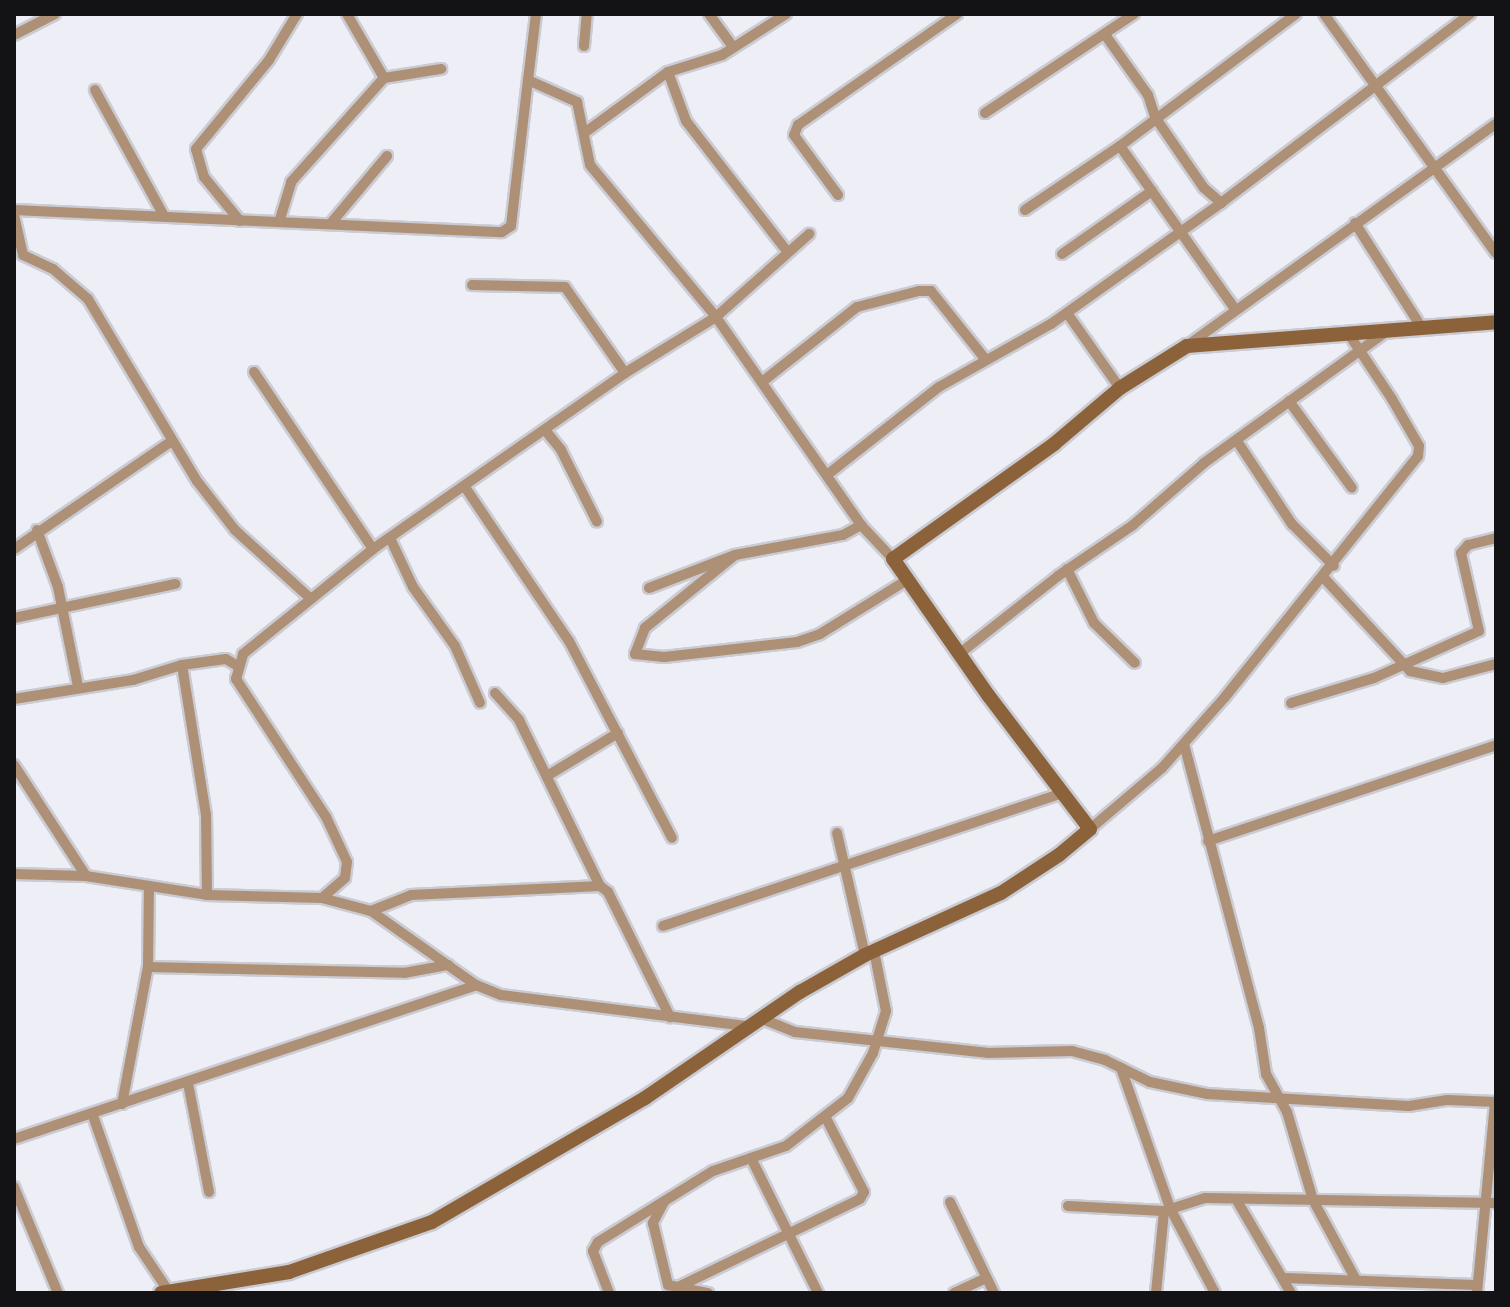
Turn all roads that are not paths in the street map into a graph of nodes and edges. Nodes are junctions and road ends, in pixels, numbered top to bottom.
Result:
1 (55, 14) edge
2 (297, 14) edge
3 (347, 14) edge
4 (536, 14) edge
5 (587, 14) edge
6 (709, 14) edge
7 (786, 14) edge
8 (957, 14) edge
9 (1134, 14) edge
10 (1296, 14) edge
11 (1324, 14) edge
12 (1470, 14) edge
13 (14, 35) edge
14 (1106, 36) junction
15 (584, 46) dead end
16 (732, 46) junction
17 (441, 69) dead end
18 (668, 72) junction
19 (384, 78) junction
20 (528, 80) junction
21 (1378, 83) junction
22 (95, 90) dead end
23 (985, 113) dead end
24 (1155, 117) junction
25 (1496, 124) edge
26 (587, 131) junction
27 (1120, 146) junction
28 (387, 156) dead end
29 (1434, 163) junction
30 (1152, 191) junction
31 (838, 195) dead end
32 (1221, 203) junction
33 (1025, 210) dead end
34 (14, 213) edge
35 (164, 216) junction
36 (280, 219) junction
37 (240, 221) junction
38 (332, 222) junction
39 (1355, 223) junction
40 (1180, 230) junction
41 (809, 234) dead end
42 (786, 250) junction
43 (1496, 253) edge
44 (1062, 254) dead end
45 (472, 285) dead end
46 (1235, 309) junction
47 (1067, 313) junction
48 (716, 317) junction
49 (1496, 322) edge
50 (1420, 325) junction
51 (1391, 328) junction
52 (1348, 333) junction
53 (1187, 346) junction
54 (1358, 353) junction
55 (986, 360) junction
56 (254, 372) dead end
57 (625, 373) junction
58 (762, 382) junction
59 (1120, 388) junction
60 (1289, 401) junction
61 (545, 430) junction
62 (172, 441) junction
63 (1237, 441) junction
64 (827, 475) junction
65 (465, 487) junction
66 (1352, 488) dead end
67 (597, 522) dead end
68 (861, 525) junction
69 (37, 530) junction
70 (390, 538) junction
71 (1496, 538) edge
72 (14, 549) edge
73 (373, 549) junction
74 (735, 555) junction
75 (893, 559) junction
76 (1334, 566) junction
77 (1067, 569) junction
78 (1324, 578) junction
79 (907, 580) junction
80 (175, 584) dead end
81 (649, 588) dead end
82 (310, 598) junction
83 (62, 610) junction
84 (14, 618) edge
85 (959, 654) junction
86 (1135, 663) dead end
87 (1403, 664) junction
88 (1496, 664) edge
89 (182, 665) junction
90 (236, 665) junction
91 (78, 686) junction
92 (495, 693) dead end
93 (14, 699) edge
94 (480, 703) dead end
95 (1291, 703) dead end
96 (618, 733) junction
97 (1184, 744) junction
98 (1496, 745) edge
99 (14, 765) edge
100 (547, 776) junction
101 (1062, 793) junction
102 (1090, 829) junction
103 (837, 833) dead end
104 (672, 838) dead end
105 (1208, 841) junction
106 (844, 865) junction
107 (14, 874) edge
108 (86, 876) junction
109 (600, 886) junction
110 (149, 888) junction
111 (207, 895) junction
112 (322, 898) junction
113 (371, 911) junction
114 (663, 926) dead end
115 (870, 953) junction
116 (448, 965) junction
117 (148, 967) junction
118 (476, 985) junction
119 (670, 1017) junction
120 (754, 1022) junction
121 (877, 1041) junction
122 (1121, 1068) junction
123 (188, 1083) junction
124 (1276, 1097) junction
125 (1495, 1102) edge
126 (122, 1104) junction
127 (92, 1113) junction
128 (826, 1118) junction
129 (14, 1139) edge
130 (751, 1158) junction
131 (14, 1187) edge
132 (209, 1192) dead end
133 (1236, 1199) junction
134 (1313, 1200) junction
135 (1483, 1201) junction
136 (664, 1202) junction
137 (950, 1202) dead end
138 (1496, 1203) edge
139 (1068, 1206) dead end
140 (1167, 1210) junction
141 (789, 1233) junction
142 (986, 1278) junction
143 (1283, 1278) junction
144 (1356, 1280) junction
145 (676, 1288) junction
146 (1477, 1289) edge
147 (164, 1291) edge
148 (58, 1293) edge
149 (609, 1293) edge
150 (708, 1293) edge
151 (818, 1293) edge
152 (954, 1293) edge
153 (994, 1293) edge
154 (1156, 1293) edge
155 (1215, 1293) edge
156 (1291, 1293) edge

1 - 13 street
2 - 37 street
3 - 19 street
4 - 20 street
5 - 15 street
6 - 16 street
7 - 16 street
8 - 31 street
9 - 14 street
10 - 24 street
11 - 21 street
12 - 21 street
14 - 23 street
14 - 24 street
16 - 18 street
17 - 19 street
18 - 26 street
18 - 42 street
19 - 36 street
20 - 26 street
20 - 38 street
21 - 29 street
21 - 32 street
22 - 35 street
24 - 27 street
24 - 32 street
25 - 29 street
26 - 48 street
27 - 30 street
27 - 33 street
28 - 38 street
29 - 39 street
29 - 43 street
30 - 40 street
30 - 44 street
32 - 40 street
34 - 35 street
34 - 62 street
35 - 37 street
36 - 37 street
36 - 38 street
39 - 46 street
39 - 50 street
40 - 46 street
40 - 47 street
41 - 42 street
42 - 48 street
45 - 57 street
46 - 53 street
47 - 55 street
47 - 59 street
48 - 57 street
48 - 58 street
49 - 50 street
50 - 51 street
51 - 52 street
51 - 54 street
52 - 53 street
52 - 54 street
53 - 59 street
54 - 60 street
54 - 76 street
55 - 58 street
55 - 64 street
56 - 73 street
57 - 61 street
58 - 64 street
59 - 75 street
60 - 63 street
60 - 66 street
61 - 65 street
61 - 67 street
62 - 69 street
62 - 82 street
63 - 76 street
63 - 77 street
64 - 68 street
65 - 70 street
65 - 96 street
68 - 74 street
68 - 75 street
69 - 72 street
69 - 83 street
70 - 73 street
70 - 94 street
71 - 87 street
73 - 82 street
74 - 79 street
74 - 81 street
75 - 79 street
76 - 78 street
77 - 85 street
77 - 86 street
78 - 87 street
78 - 97 street
79 - 85 street
80 - 83 street
82 - 90 street
83 - 84 street
83 - 91 street
85 - 101 street
87 - 88 street
87 - 95 street
89 - 90 street
89 - 91 street
89 - 111 street
90 - 112 street
91 - 93 street
92 - 100 street
96 - 100 street
96 - 104 street
97 - 102 street
97 - 105 street
98 - 105 street
99 - 108 street
100 - 109 street
101 - 102 street
101 - 106 street
102 - 115 street
103 - 106 street
105 - 124 street
106 - 114 street
106 - 115 street
107 - 108 street
108 - 110 street
109 - 113 street
109 - 119 street
110 - 111 street
110 - 117 street
111 - 112 street
112 - 113 street
113 - 116 street
115 - 120 street
115 - 121 street
116 - 117 street
116 - 118 street
117 - 126 street
118 - 119 street
118 - 123 street
119 - 120 street
120 - 121 street
120 - 147 street
121 - 122 street
121 - 128 street
122 - 124 street
122 - 140 street
123 - 126 street
123 - 132 street
124 - 125 street
124 - 134 street
125 - 135 street
126 - 127 street
127 - 129 street
127 - 147 street
128 - 130 street
128 - 141 street
130 - 136 street
130 - 141 street
131 - 148 street
133 - 134 street
133 - 140 street
133 - 143 street
134 - 135 street
134 - 144 street
135 - 138 street
135 - 146 street
136 - 145 street
136 - 149 street
137 - 142 street
139 - 140 street
140 - 154 street
140 - 155 street
141 - 145 street
141 - 151 street
142 - 152 street
142 - 153 street
143 - 144 street
143 - 156 street
144 - 146 street
145 - 150 street

